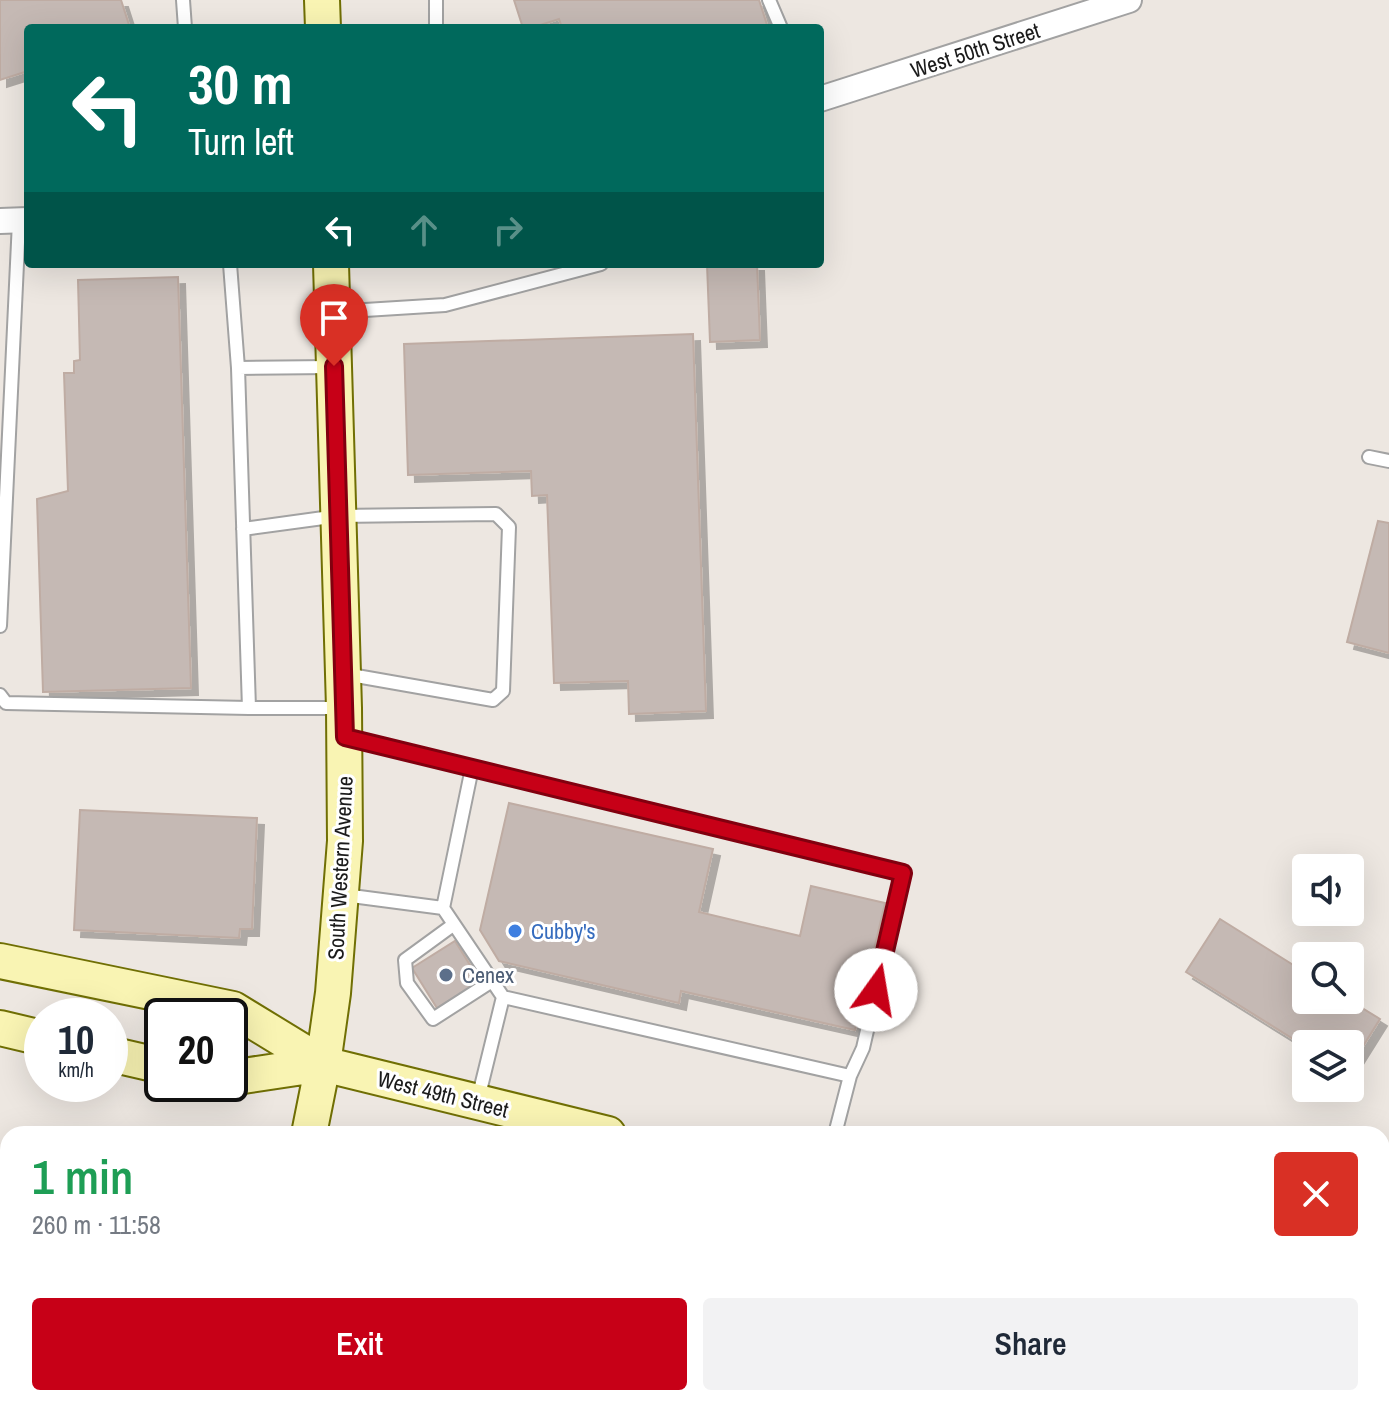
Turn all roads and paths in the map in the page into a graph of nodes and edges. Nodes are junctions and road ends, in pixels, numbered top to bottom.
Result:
1 (183, 0) edge
2 (322, 0) edge
3 (436, 0) edge
4 (769, 0) edge
5 (1129, 0) edge
6 (1077, 8) edge
7 (185, 24) edge
8 (323, 24) edge
9 (436, 24) edge
10 (779, 24) edge
11 (824, 98) edge
12 (16, 221) edge
13 (230, 268) edge
14 (331, 268) edge
15 (586, 268) edge
16 (332, 312) junction
17 (334, 366) junction
18 (238, 368) junction
19 (1369, 457) dead end
20 (1389, 461) edge
21 (338, 516) junction
22 (243, 529) junction
23 (0, 626) edge
24 (343, 673) junction
25 (0, 695) edge
26 (249, 708) junction
27 (345, 723) junction
28 (472, 768) junction
29 (342, 895) junction
30 (443, 908) junction
31 (453, 925) junction
32 (0, 961) edge
33 (492, 981) junction
34 (503, 997) junction
35 (0, 1028) edge
36 (24, 1034) edge
37 (323, 1064) junction
38 (248, 1075) edge
39 (850, 1076) junction
40 (478, 1102) junction
41 (311, 1126) edge
42 (572, 1126) edge
43 (837, 1126) edge

1 - 7 lane
2 - 8 main road
3 - 9 lane
4 - 10 lane
5 - 6 street, West 50th Street
6 - 11 street, West 50th Street
12 - 23 lane
13 - 18 lane
14 - 16 main road, South Western Avenue
15 - 16 lane
16 - 17 main road, South Western Avenue
17 - 18 lane
17 - 21 main road, South Western Avenue
18 - 22 lane
19 - 20 lane
21 - 22 lane
21 - 24 main road, South Western Avenue
21 - 24 lane
22 - 26 lane
24 - 27 main road, South Western Avenue
25 - 26 lane
26 - 27 lane
27 - 28 lane
27 - 29 main road, South Western Avenue
28 - 30 lane
28 - 39 lane
29 - 30 lane
29 - 37 main road, South Western Avenue
30 - 31 lane
31 - 33 lane
31 - 33 lane
32 - 37 main road, West 49th Street
33 - 34 lane
34 - 39 lane
34 - 40 lane
35 - 36 main road
37 - 38 main road, West 49th Street
37 - 40 main road, West 49th Street
37 - 41 main road, South Western Avenue
39 - 43 lane
40 - 42 main road, West 49th Street

